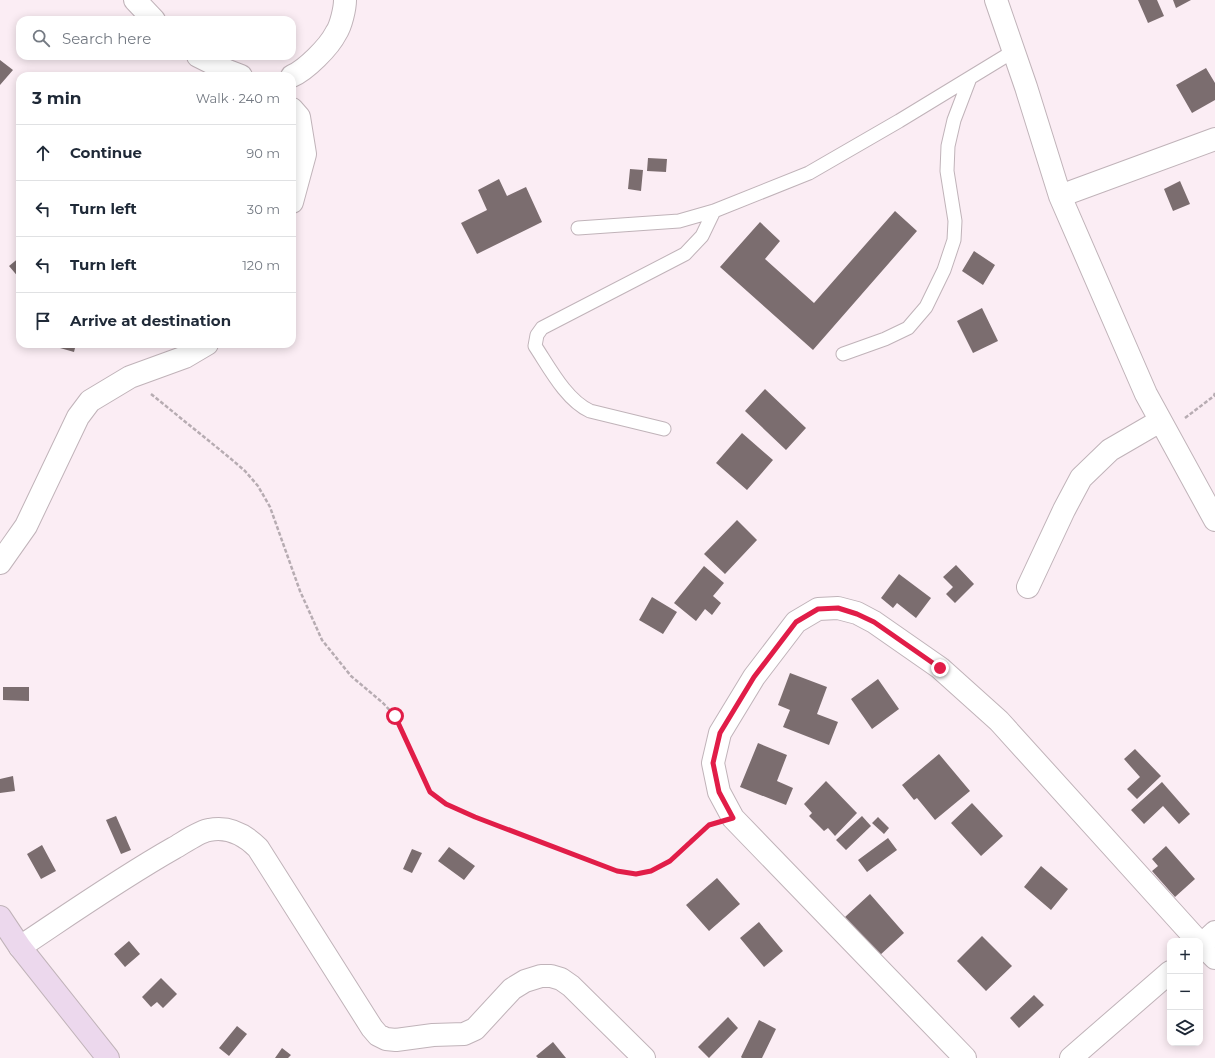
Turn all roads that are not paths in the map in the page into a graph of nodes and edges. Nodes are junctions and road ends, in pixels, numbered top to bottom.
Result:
1 (135, 0) edge
2 (345, 0) edge
3 (996, 0) edge
4 (150, 16) edge
5 (1014, 51) junction
6 (206, 60) edge
7 (231, 72) edge
8 (296, 73) edge
9 (970, 78) junction
10 (296, 115) edge
11 (1215, 139) edge
12 (296, 187) edge
13 (1060, 196) junction
14 (714, 212) junction
15 (578, 228) dead end
16 (200, 348) edge
17 (843, 354) dead end
18 (1164, 426) junction
19 (664, 429) dead end
20 (1215, 520) edge
21 (0, 563) edge
22 (1028, 587) dead end
23 (0, 917) edge
24 (1205, 944) edge
25 (20, 947) junction
26 (1168, 974) edge
27 (108, 1058) edge
28 (644, 1058) edge
29 (965, 1058) edge
30 (1071, 1058) edge

1 - 4 street
2 - 8 street
3 - 5 street
5 - 9 lane
5 - 13 street
6 - 7 street
9 - 14 lane
9 - 17 lane
10 - 12 street
11 - 13 street
13 - 18 street
14 - 15 lane
14 - 19 lane
16 - 21 street
18 - 20 street
18 - 22 street
23 - 25 main road
24 - 29 street
25 - 27 main road
25 - 28 street
26 - 30 street

